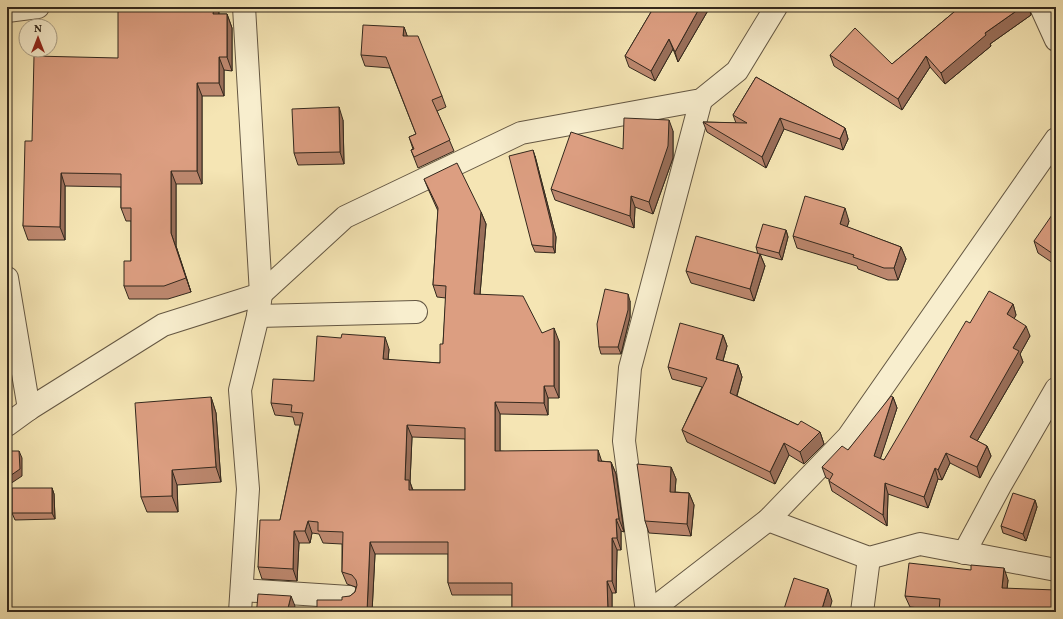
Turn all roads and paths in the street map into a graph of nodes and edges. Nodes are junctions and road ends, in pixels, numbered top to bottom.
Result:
1 (38, 7) edge
2 (244, 7) edge
3 (776, 7) edge
4 (1041, 7) edge
5 (7, 11) edge
6 (1056, 40) edge
7 (701, 100) junction
8 (1056, 139) edge
9 (7, 278) edge
10 (261, 294) junction
11 (416, 312) dead end
12 (258, 316) junction
13 (1056, 388) edge
14 (29, 409) junction
15 (7, 425) edge
16 (768, 520) junction
17 (964, 553) junction
18 (870, 558) junction
19 (1056, 570) edge
20 (242, 590) junction
21 (349, 597) edge
22 (240, 612) edge
23 (648, 612) edge
24 (862, 612) edge

1 - 5 street
2 - 10 street
3 - 7 street
4 - 6 street
7 - 10 street
7 - 23 street
8 - 16 street
9 - 14 street
10 - 12 street
10 - 14 street
11 - 12 street
12 - 20 street
13 - 17 street
14 - 15 street
16 - 18 street
16 - 23 street
17 - 18 street
17 - 19 street
18 - 24 street
20 - 21 street
20 - 22 street

